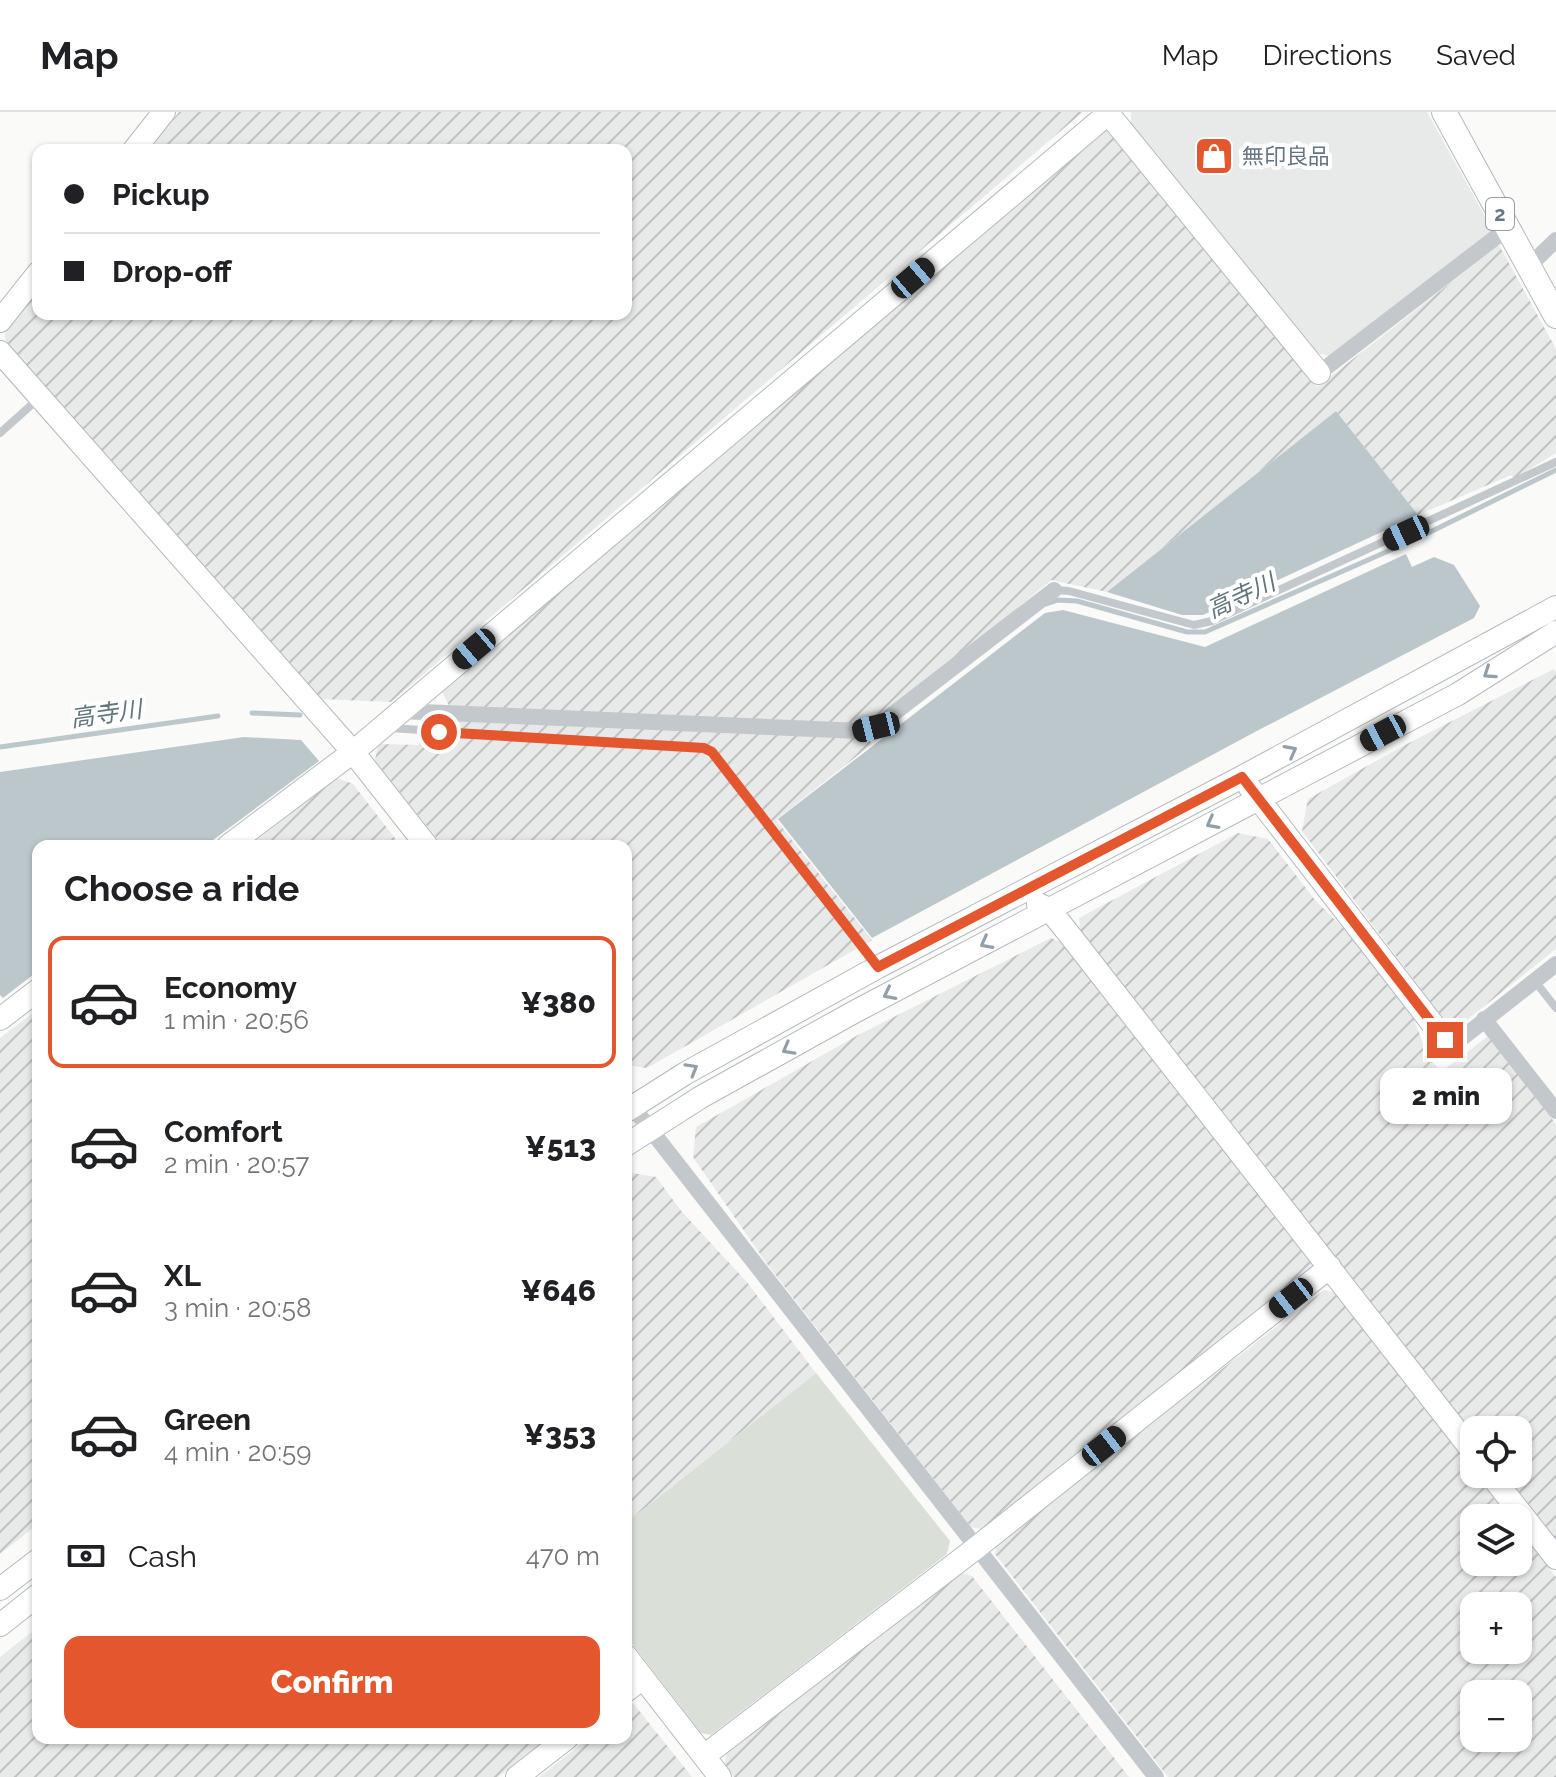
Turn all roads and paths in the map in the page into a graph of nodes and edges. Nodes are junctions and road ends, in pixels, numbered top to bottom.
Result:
1 (164, 112) edge
2 (1108, 112) edge
3 (1444, 112) edge
4 (139, 144) edge
5 (1508, 228) junction
6 (1556, 240) edge
7 (1530, 265) junction
8 (32, 281) edge
9 (1556, 316) edge
10 (0, 321) edge
11 (0, 352) edge
12 (1319, 373) joint
13 (40, 397) junction
14 (0, 433) edge
15 (1556, 462) edge
16 (1054, 590) joint
17 (1556, 607) edge
18 (1556, 632) edge
19 (400, 711) junction
20 (381, 728) junction
21 (353, 752) junction
22 (1242, 777) junction
23 (1259, 799) junction
24 (236, 840) edge
25 (422, 840) edge
26 (1072, 864) junction
27 (1005, 901) junction
28 (1049, 909) junction
29 (1556, 964) edge
30 (878, 967) junction
31 (1534, 980) junction
32 (32, 995) edge
33 (1556, 1008) edge
34 (0, 1019) edge
35 (1484, 1019) junction
36 (1445, 1040) joint
37 (632, 1103) edge
38 (632, 1109) edge
39 (1556, 1111) edge
40 (651, 1129) junction
41 (632, 1141) edge
42 (1330, 1267) junction
43 (1460, 1435) edge
44 (1501, 1488) edge
45 (976, 1548) junction
46 (1556, 1558) edge
47 (32, 1565) edge
48 (0, 1589) edge
49 (32, 1600) edge
50 (0, 1625) edge
51 (634, 1685) edge
52 (559, 1744) edge
53 (704, 1756) junction
54 (517, 1777) edge
55 (720, 1777) edge
56 (1156, 1777) edge

1 - 4 street
2 - 12 street
2 - 19 street
3 - 5 main road, 2
5 - 7 main road, 2
5 - 12 street
6 - 7 street
7 - 9 main road, 2
8 - 10 street
11 - 13 street
13 - 14 lane
13 - 21 street
15 - 16 lane
16 - 19 street
22 -> 17 street
18 -> 23 street
19 - 20 street
20 - 21 street
20 - 30 lane
21 - 24 street
21 - 25 street
22 - 23 street
22 - 26 street
23 -> 28 street
23 - 36 street
26 - 27 street
26 - 28 street
27 - 28 street
27 - 30 street
28 -> 40 street
28 - 42 street
29 - 31 street
37 -> 30 street
31 - 33 lane
31 - 35 street
32 - 34 street
35 - 36 street
35 - 39 street
38 - 40 street
40 - 41 street
40 - 45 street
42 - 43 street
42 - 45 street
44 - 46 street
45 - 53 street
45 - 56 street
47 - 48 street
49 - 50 street
51 - 53 street
52 - 54 street
53 - 55 street

